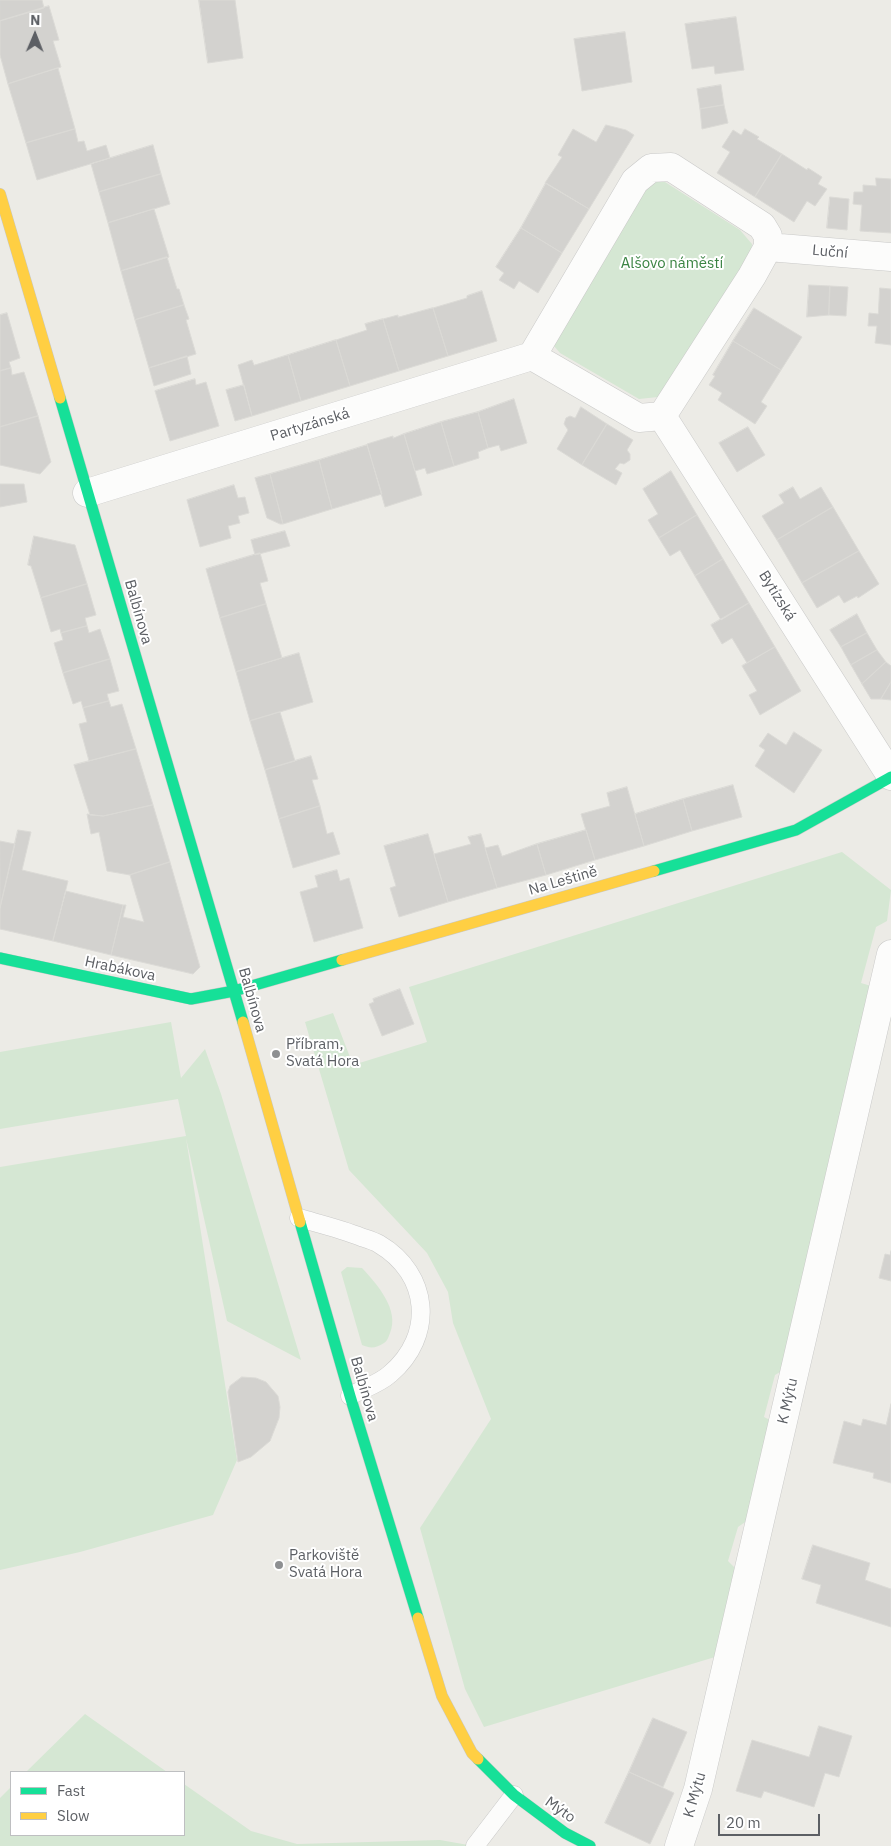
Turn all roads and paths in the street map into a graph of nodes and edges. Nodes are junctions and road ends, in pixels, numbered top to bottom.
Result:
1 (0, 194) edge
2 (768, 247) junction
3 (891, 257) edge
4 (532, 356) junction
5 (662, 416) junction
6 (87, 493) junction
7 (891, 776) edge
8 (891, 954) edge
9 (0, 958) edge
10 (234, 991) junction
11 (299, 1218) junction
12 (350, 1396) junction
13 (514, 1795) junction
14 (475, 1846) edge
15 (590, 1846) edge
16 (678, 1846) edge

1 - 6 main road, Balbínova
2 - 3 street, Luční
2 - 4 street
2 - 5 street
4 - 5 street
4 - 6 street, Partyzánská
5 - 7 street, Bytízská
6 - 10 main road, Balbínova
7 - 10 main road, Na Leštině
8 - 16 street, K Mýtu
9 - 10 main road, Hrabákova
10 - 11 main road, Balbínova
11 - 12 main road, Balbínova
11 - 12 lane
12 - 13 main road, Balbínova
13 - 14 lane
13 - 15 main road, Mýto

